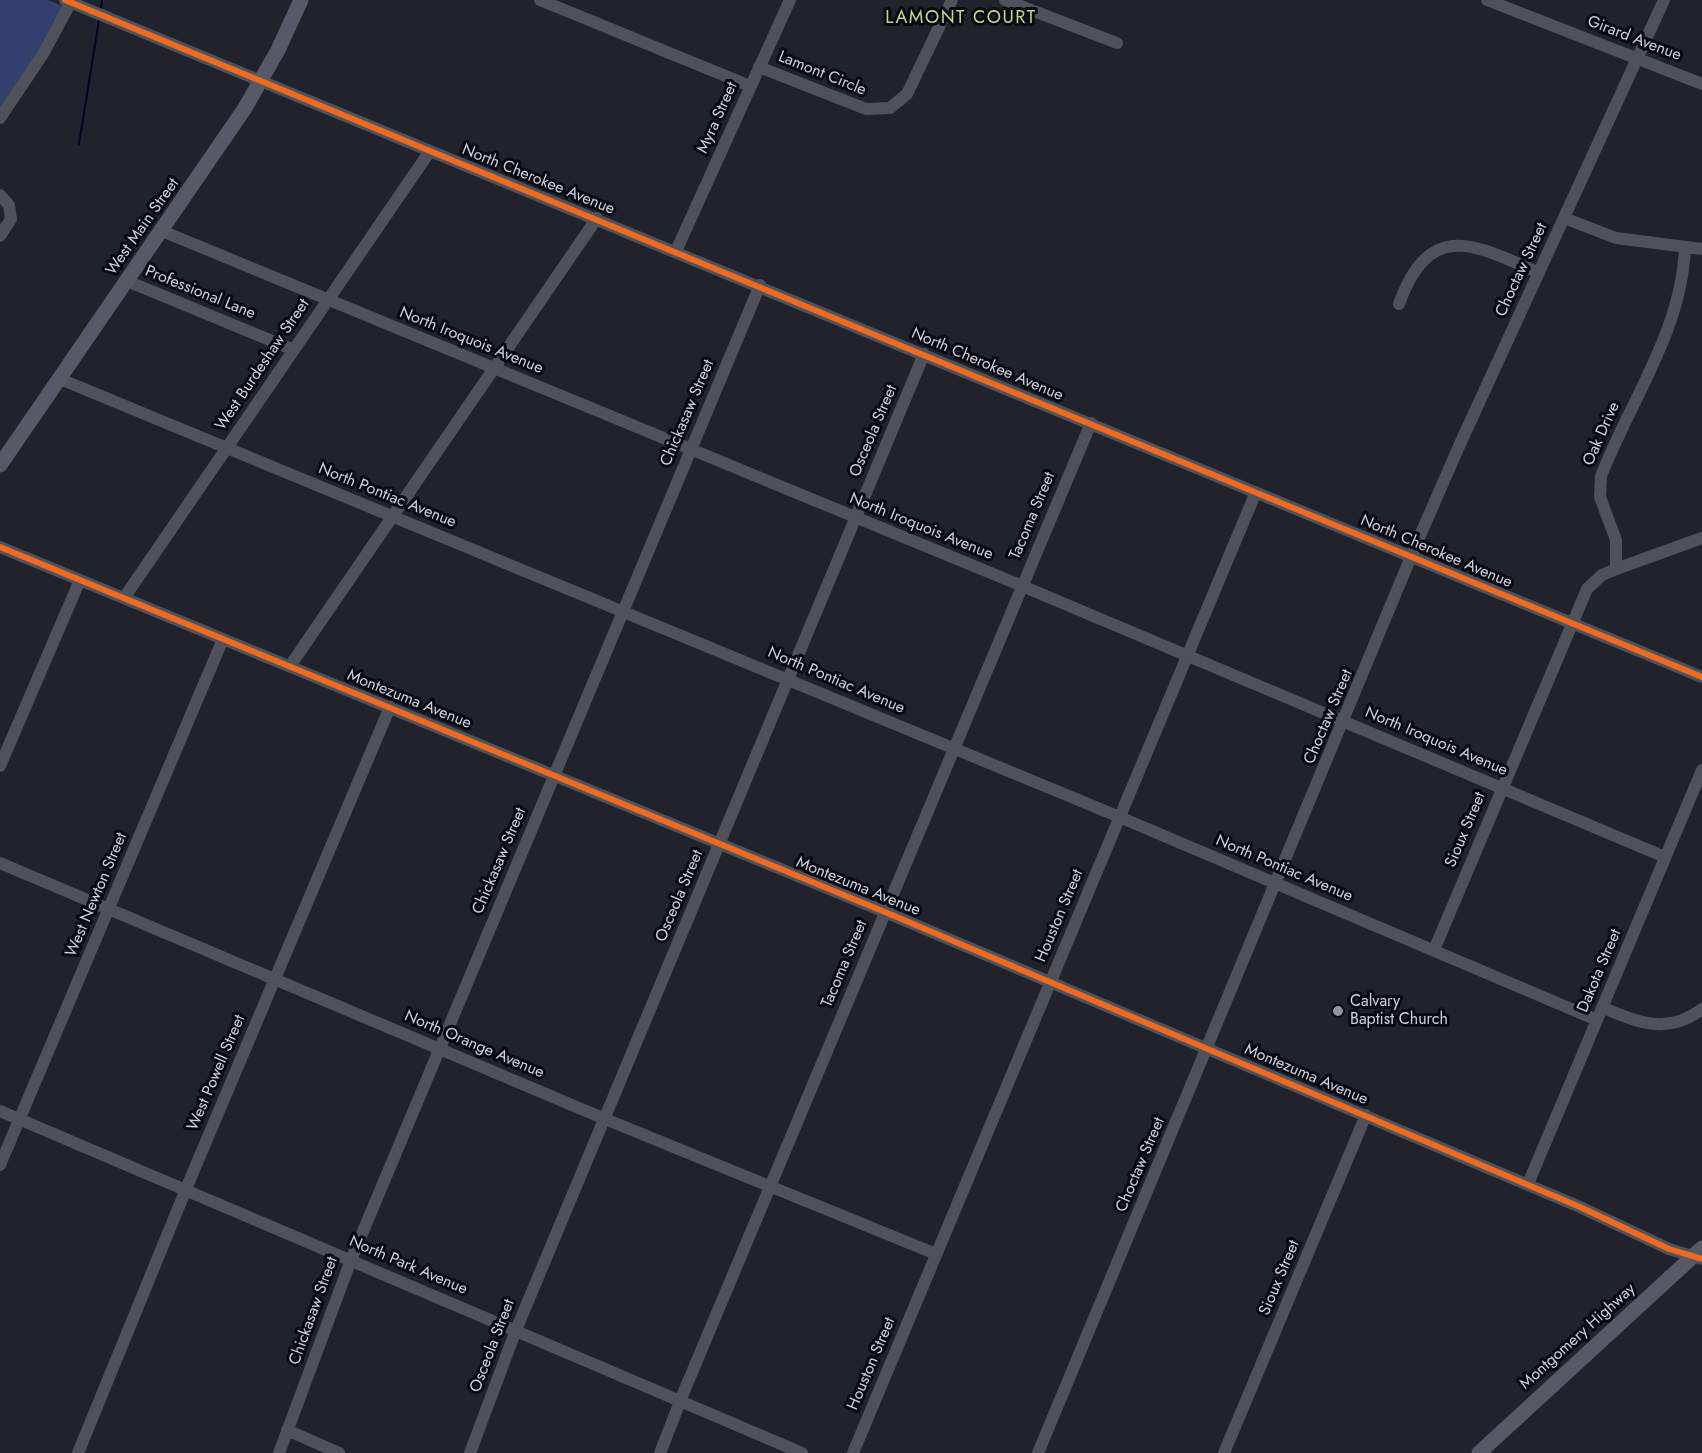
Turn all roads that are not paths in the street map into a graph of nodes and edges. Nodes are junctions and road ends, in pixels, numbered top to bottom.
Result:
1 (301, 0) edge
2 (540, 0) edge
3 (790, 0) edge
4 (952, 0) edge
5 (1005, 0) edge
6 (1487, 0) edge
7 (1664, 0) edge
8 (68, 1) edge
9 (1118, 43) dead end
10 (1637, 58) junction
11 (759, 67) junction
12 (260, 82) junction
13 (1702, 84) edge
14 (750, 87) junction
15 (0, 118) edge
16 (430, 151) junction
17 (0, 195) edge
18 (597, 218) junction
19 (1564, 218) junction
20 (162, 231) junction
21 (0, 236) edge
22 (1685, 247) junction
23 (1702, 249) edge
24 (676, 251) junction
25 (1539, 273) junction
26 (127, 281) junction
27 (759, 285) junction
28 (328, 300) junction
29 (1399, 304) dead end
30 (294, 350) junction
31 (924, 354) junction
32 (494, 368) junction
33 (60, 379) junction
34 (1091, 423) junction
35 (226, 448) junction
36 (690, 450) junction
37 (0, 465) edge
38 (1256, 492) junction
39 (393, 516) junction
40 (856, 518) junction
41 (1702, 538) edge
42 (0, 547) edge
43 (1412, 557) junction
44 (1616, 569) junction
45 (80, 580) junction
46 (1021, 586) junction
47 (124, 598) junction
48 (623, 611) junction
49 (1572, 623) junction
50 (223, 639) junction
51 (1186, 656) junction
52 (290, 666) junction
53 (1702, 677) edge
54 (789, 680) junction
55 (390, 707) junction
56 (1345, 722) junction
57 (954, 748) junction
58 (3, 749) edge
59 (0, 766) edge
60 (1702, 770) edge
61 (554, 774) junction
62 (1502, 788) junction
63 (1119, 817) junction
64 (719, 844) junction
65 (1665, 857) junction
66 (0, 863) edge
67 (1277, 884) junction
68 (108, 910) junction
69 (885, 912) junction
70 (1434, 950) junction
71 (275, 980) junction
72 (1050, 982) junction
73 (1602, 1007) junction
74 (1702, 1010) edge
75 (1597, 1020) junction
76 (1208, 1048) junction
77 (439, 1049) junction
78 (0, 1111) edge
79 (1366, 1115) junction
80 (19, 1119) junction
81 (605, 1119) junction
82 (0, 1165) edge
83 (1528, 1184) junction
84 (771, 1186) junction
85 (186, 1189) junction
86 (936, 1254) junction
87 (1699, 1254) edge
88 (351, 1260) junction
89 (516, 1330) junction
90 (680, 1401) junction
91 (287, 1430) junction
92 (78, 1453) edge
93 (279, 1453) edge
94 (339, 1453) edge
95 (470, 1453) edge
96 (660, 1453) edge
97 (802, 1453) edge
98 (853, 1453) edge
99 (1038, 1453) edge
100 (1224, 1453) edge
101 (1479, 1453) edge

1 - 12 main road, West Main Street
2 - 14 street
3 - 11 street, Myra Street
4 - 11 street, Lamont Circle
5 - 9 street
6 - 10 street, Girard Avenue
7 - 10 street, Choctaw Street
8 - 12 street, North Cherokee Avenue
8 - 15 street
10 - 13 street, Girard Avenue
10 - 19 street, Choctaw Street
11 - 14 street, Myra Street
12 - 16 street, North Cherokee Avenue
12 - 20 main road, West Main Street
14 - 24 street, Myra Street
16 - 18 street, North Cherokee Avenue
16 - 28 street, West Burdeshaw Street
17 - 21 street
18 - 24 street, North Cherokee Avenue
18 - 32 street
19 - 22 street
19 - 25 street, Choctaw Street
20 - 26 main road, West Main Street
20 - 28 street, North Iroquois Avenue
22 - 23 street
22 - 44 street, Oak Drive
24 - 27 street, North Cherokee Avenue
25 - 29 street
25 - 43 street, Choctaw Street
26 - 30 street, Professional Lane
26 - 33 main road, West Main Street
27 - 31 street, North Cherokee Avenue
27 - 36 street, Chickasaw Street
28 - 30 street, West Burdeshaw Street
28 - 32 street, North Iroquois Avenue
30 - 35 street, West Burdeshaw Street
31 - 34 street, North Cherokee Avenue
31 - 40 street, Osceola Street
32 - 36 street, North Iroquois Avenue
32 - 39 street
33 - 35 street, North Pontiac Avenue
33 - 37 main road, West Main Street
34 - 38 street, North Cherokee Avenue
34 - 46 street, Tacoma Street
35 - 39 street, North Pontiac Avenue
35 - 47 street, West Burdeshaw Street
36 - 40 street, North Iroquois Avenue
36 - 48 street, Chickasaw Street
38 - 43 street, North Cherokee Avenue
38 - 51 street, Houston Street
39 - 48 street, North Pontiac Avenue
39 - 52 street
40 - 46 street, North Iroquois Avenue
40 - 54 street, Osceola Street
41 - 44 street
42 - 45 street, Montezuma Avenue
43 - 49 street, North Cherokee Avenue
43 - 56 street, Choctaw Street
44 - 49 street
45 - 47 street, Montezuma Avenue
45 - 58 street
46 - 51 street, North Iroquois Avenue
46 - 57 street, Tacoma Street
47 - 50 street, Montezuma Avenue
48 - 54 street, North Pontiac Avenue
48 - 61 street, Chickasaw Street
49 - 53 street, North Cherokee Avenue
49 - 62 street, Sioux Street
50 - 52 street, Montezuma Avenue
50 - 68 street, West Newton Street
51 - 56 street, North Iroquois Avenue
51 - 63 street, Houston Street
52 - 55 street, Montezuma Avenue
54 - 57 street, North Pontiac Avenue
54 - 64 street, Osceola Street
55 - 61 street, Montezuma Avenue
55 - 71 street, West Powell Street
56 - 62 street, North Iroquois Avenue
56 - 67 street, Choctaw Street
57 - 63 street, North Pontiac Avenue
57 - 69 street, Tacoma Street
58 - 59 street
60 - 65 street, Dakota Street
61 - 64 street, Montezuma Avenue
61 - 77 street, Chickasaw Street
62 - 65 street, North Iroquois Avenue
62 - 70 street, Sioux Street
63 - 67 street, North Pontiac Avenue
63 - 72 street, Houston Street
64 - 69 street, Montezuma Avenue
64 - 81 street, Osceola Street
65 - 73 street, Dakota Street
66 - 68 street, North Orange Avenue
67 - 70 street, North Pontiac Avenue
67 - 76 street, Choctaw Street
68 - 71 street, North Orange Avenue
68 - 80 street, West Newton Street
69 - 72 street, Montezuma Avenue
69 - 84 street, Tacoma Street
70 - 75 street, North Pontiac Avenue
71 - 77 street, North Orange Avenue
71 - 85 street, West Powell Street
72 - 76 street, Montezuma Avenue
72 - 86 street, Houston Street
73 - 74 street
73 - 75 street, Dakota Street
75 - 83 street, Dakota Street
76 - 79 street, Montezuma Avenue
76 - 99 street, Choctaw Street
77 - 81 street, North Orange Avenue
77 - 88 street, Chickasaw Street
78 - 80 street, North Park Avenue
79 - 83 street, Montezuma Avenue
79 - 100 street, Sioux Street
80 - 82 street, West Newton Street
80 - 85 street, North Park Avenue
81 - 84 street, North Orange Avenue
81 - 89 street, Osceola Street
83 - 87 street, Montezuma Avenue
84 - 86 street, North Orange Avenue
84 - 90 street, Tacoma Street
85 - 88 street, North Park Avenue
85 - 92 street, West Powell Street
86 - 98 street, Houston Street
87 - 101 main road, Montgomery Highway
88 - 89 street, North Park Avenue
88 - 91 street, Chickasaw Street
89 - 90 street, North Park Avenue
89 - 95 street, Osceola Street
90 - 96 street, Tacoma Street
90 - 97 street, North Park Avenue
91 - 93 street, Chickasaw Street
91 - 94 street

